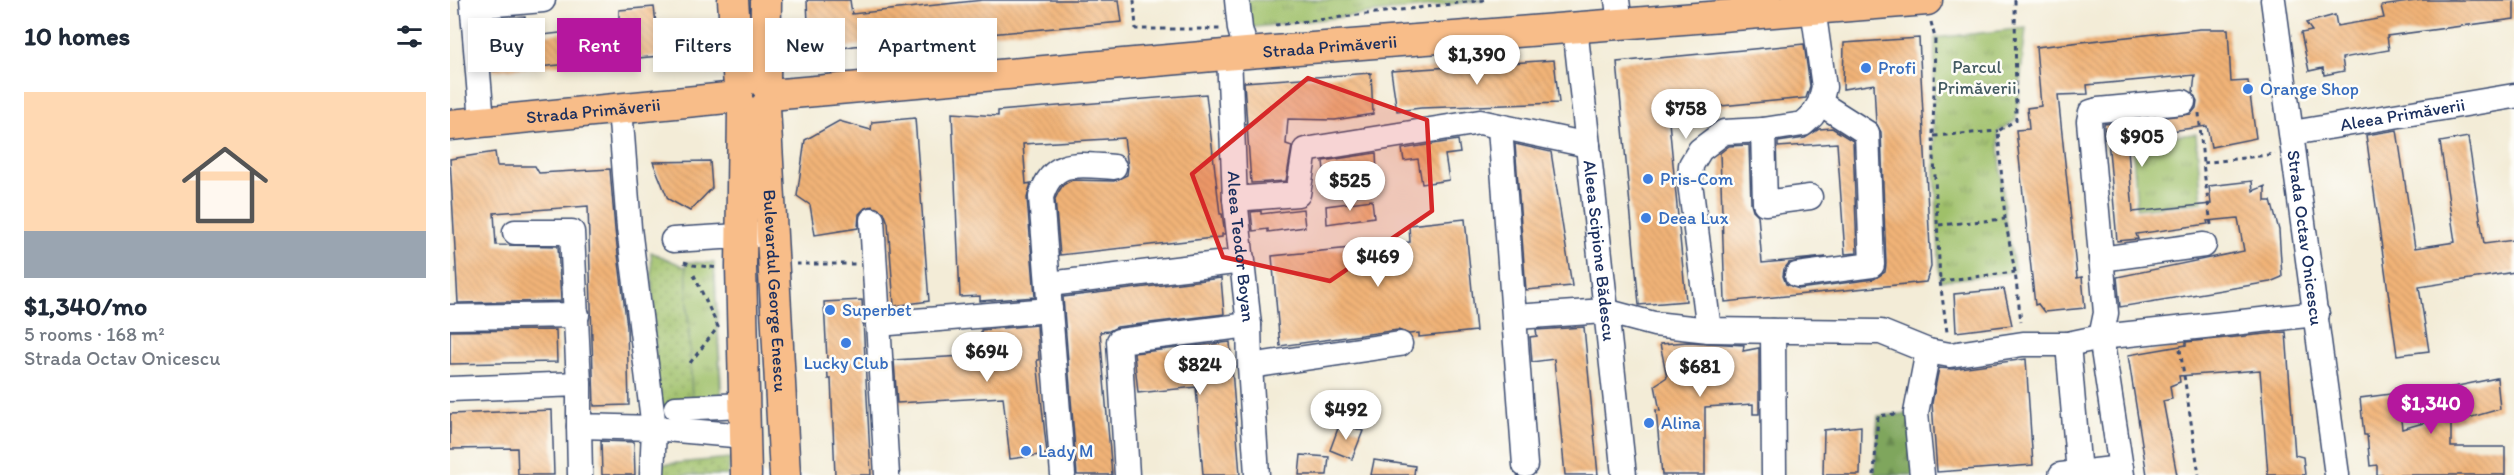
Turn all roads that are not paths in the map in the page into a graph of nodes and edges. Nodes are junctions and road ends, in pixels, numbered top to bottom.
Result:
1 (543, 0) edge
2 (733, 0) edge
3 (766, 0) edge
4 (1237, 0) edge
5 (1926, 0) edge
6 (2273, 0) edge
7 (473, 3) edge
8 (1852, 3) edge
9 (1813, 8) junction
10 (1619, 11) edge
11 (1575, 27) junction
12 (1239, 46) junction
13 (753, 96) junction
14 (2514, 96) edge
15 (2183, 102) road end
16 (1820, 103) junction
17 (620, 108) junction
18 (482, 121) junction
19 (450, 124) edge
20 (1500, 128) junction
21 (1763, 130) junction
22 (2293, 142) junction
23 (1588, 145) junction
24 (1114, 167) dead end
25 (1810, 197) dead end
26 (1235, 199) junction
27 (872, 220) dead end
28 (515, 232) dead end
29 (772, 234) junction
30 (742, 237) junction
31 (673, 240) dead end
32 (2204, 245) road end
33 (2101, 259) junction
34 (1243, 261) junction
35 (1797, 274) dead end
36 (1049, 284) junction
37 (1050, 310) junction
38 (1605, 311) junction
39 (2317, 314) junction
40 (577, 315) junction
41 (450, 316) edge
42 (1515, 317) junction
43 (878, 324) junction
44 (1249, 325) junction
45 (1709, 330) junction
46 (1773, 331) junction
47 (2100, 338) junction
48 (1400, 344) dead end
49 (2068, 344) junction
50 (1939, 353) junction
51 (1250, 366) junction
52 (579, 384) junction
53 (450, 389) edge
54 (744, 405) junction
55 (676, 408) dead end
56 (579, 426) junction
57 (654, 428) junction
58 (745, 436) junction
59 (1525, 465) dead end
60 (2121, 472) edge
61 (2070, 474) edge
62 (580, 475) edge
63 (652, 475) edge
64 (746, 475) edge
65 (785, 475) edge
66 (887, 475) edge
67 (1063, 475) edge
68 (1127, 475) edge
69 (1257, 475) edge
70 (1624, 475) edge
71 (1774, 475) edge
72 (1922, 475) edge
73 (2337, 475) edge

1 - 7 street
2 - 13 main road, Bulevardul George Enescu
3 - 13 main road, Bulevardul George Enescu
4 - 12 street, Aleea Teodor Boyan
5 - 8 main road, Strada Primăverii
6 - 22 street, Strada Octav Onicescu
7 - 18 street
8 - 9 main road, Strada Primăverii
9 - 10 main road, Strada Primăverii
9 - 16 street
10 - 11 main road, Strada Primăverii
11 - 12 main road, Strada Primăverii
11 - 23 street, Aleea Scipione Bădescu
12 - 13 main road, Strada Primăverii
12 - 26 street, Aleea Teodor Boyan
13 - 17 main road, Strada Primăverii
13 - 29 main road, Bulevardul George Enescu
13 - 30 main road, Bulevardul George Enescu
14 - 22 street, Aleea Primăverii
15 - 33 street
16 - 21 street
16 - 35 street
17 - 18 main road, Strada Primăverii
17 - 57 street
18 - 19 main road, Strada Primăverii
20 - 23 street
20 - 26 street
20 - 42 street
21 - 25 street
21 - 45 street
22 - 39 street, Strada Octav Onicescu
23 - 38 street, Aleea Scipione Bădescu
24 - 36 street
26 - 34 street, Aleea Teodor Boyan
27 - 43 street
28 - 40 street
29 - 30 street
29 - 65 main road, Bulevardul George Enescu
30 - 31 street
30 - 54 main road, Bulevardul George Enescu
32 - 33 street
33 - 47 street
34 - 36 street
34 - 44 street, Aleea Teodor Boyan
36 - 37 street
37 - 43 street
37 - 67 street
38 - 42 street
38 - 45 street
38 - 70 street, Aleea Scipione Bădescu
39 - 47 street
39 - 73 street, Strada Octav Onicescu
40 - 41 street
40 - 52 street
42 - 59 street
43 - 66 street
44 - 51 street, Aleea Teodor Boyan
44 - 68 street
45 - 46 street
46 - 50 street
46 - 71 street
47 - 49 street
47 - 60 street
48 - 51 street
49 - 50 street
49 - 61 street
50 - 72 street
51 - 69 street, Aleea Teodor Boyan
52 - 53 street
52 - 56 street
54 - 55 street
54 - 58 main road, Bulevardul George Enescu
56 - 57 street
56 - 62 street
57 - 58 street
57 - 63 street
58 - 64 main road, Bulevardul George Enescu
60 - 61 street

